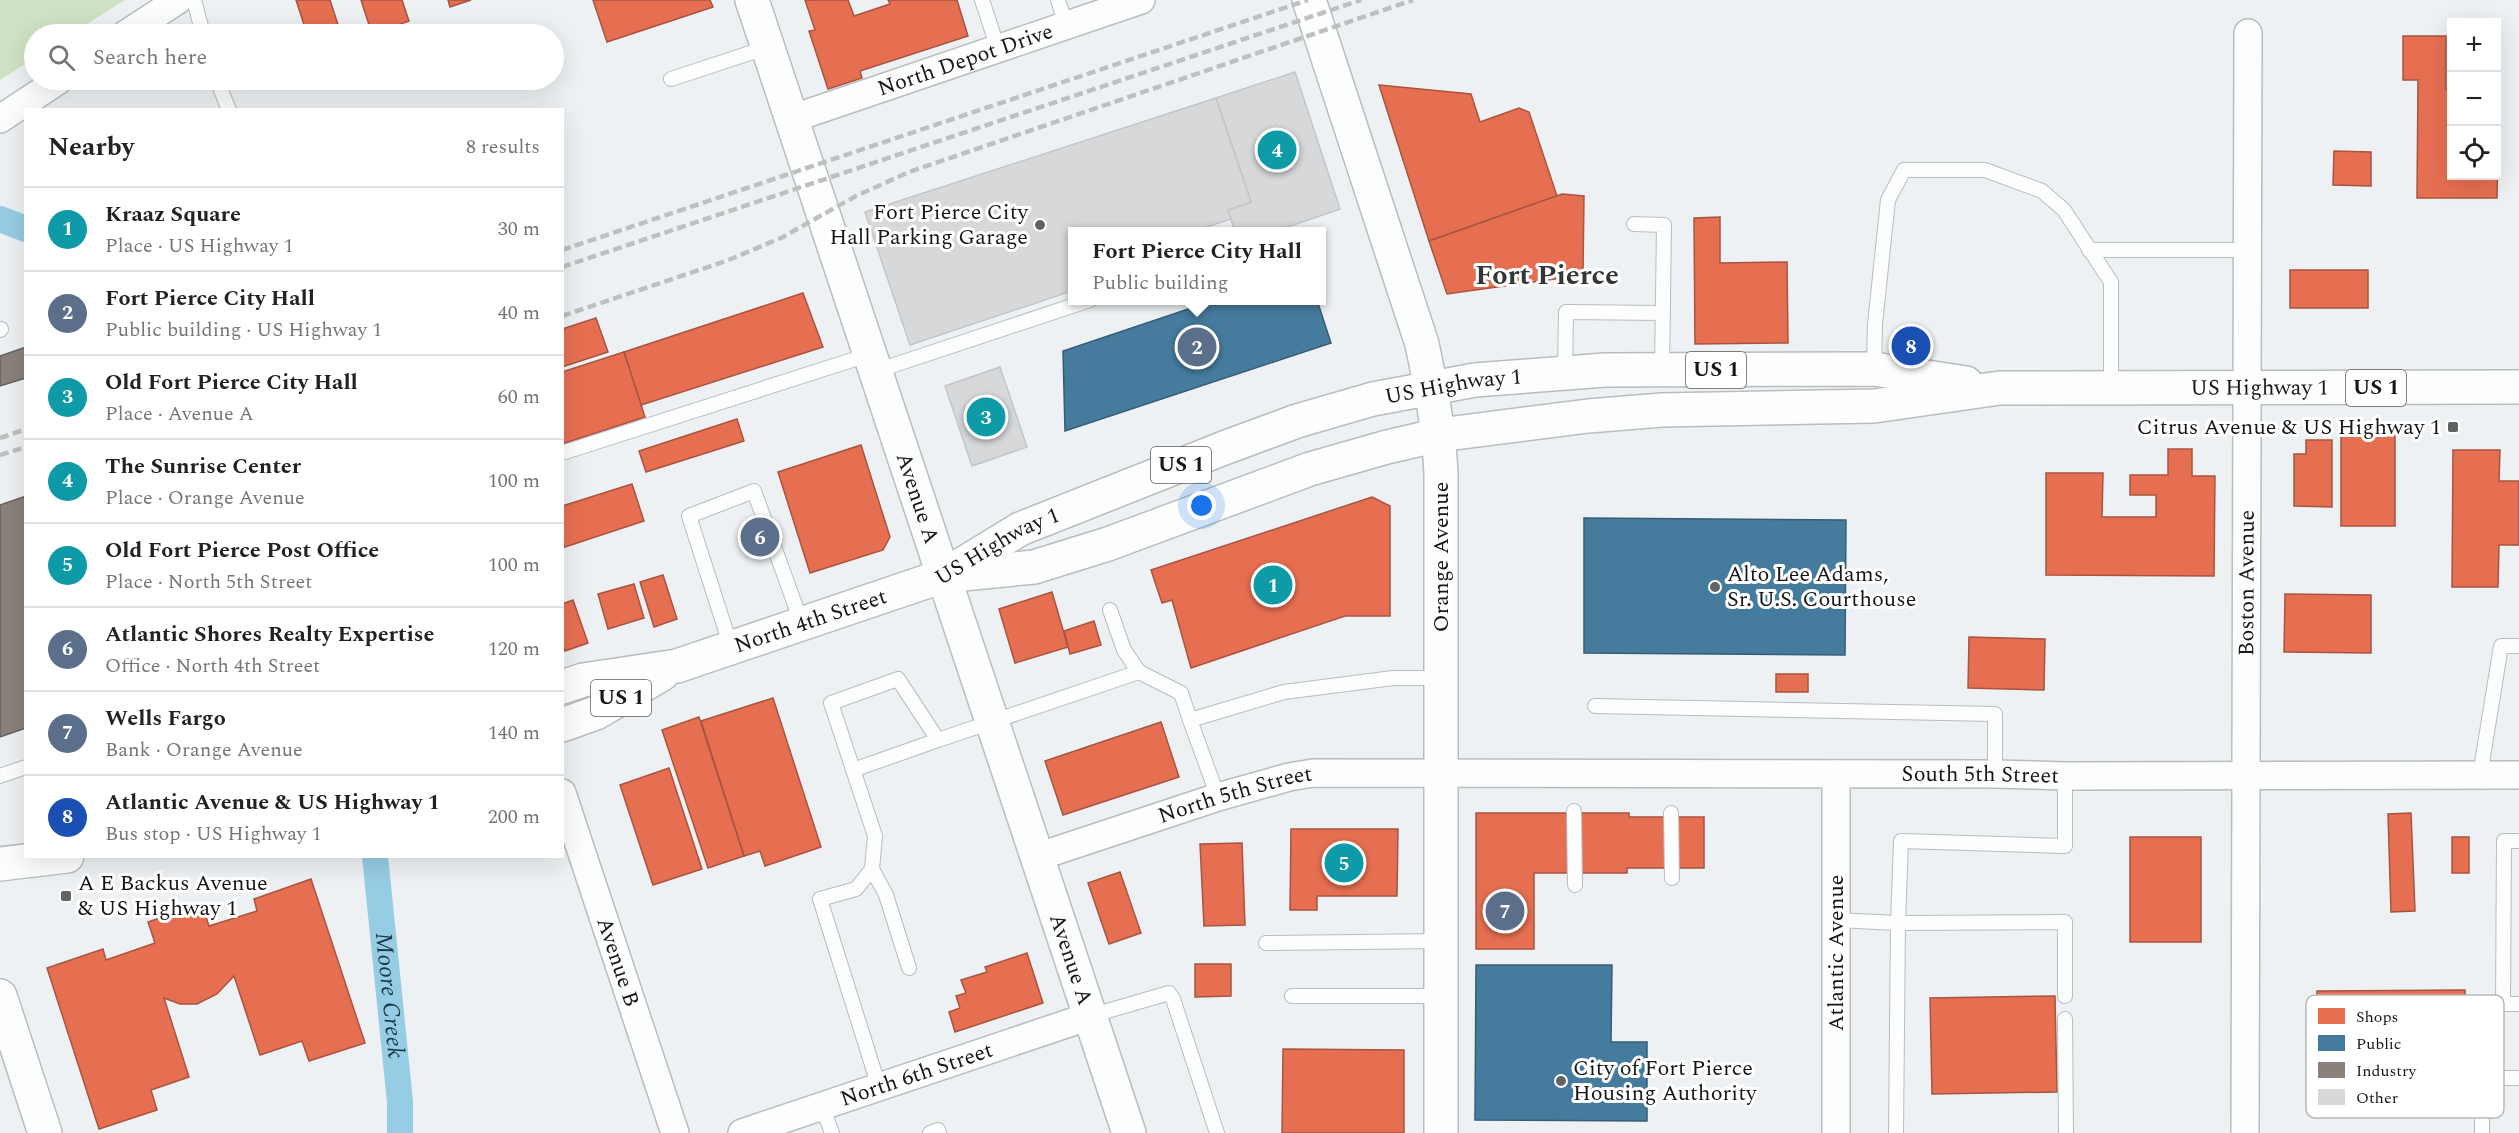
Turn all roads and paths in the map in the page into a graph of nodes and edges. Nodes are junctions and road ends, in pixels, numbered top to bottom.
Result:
1 (178, 0) edge
2 (194, 0) edge
3 (752, 0) edge
4 (982, 0) edge
5 (1058, 0) edge
6 (1141, 0) edge
7 (1309, 0) edge
8 (1107, 5) edge
9 (141, 24) edge
10 (200, 24) edge
11 (1066, 25) junction
12 (2248, 33) dead end
13 (768, 47) junction
14 (998, 48) junction
15 (671, 79) dead end
16 (44, 90) edge
17 (221, 90) edge
18 (229, 108) edge
19 (0, 119) edge
20 (791, 119) junction
21 (1634, 224) dead end
22 (2089, 249) junction
23 (2247, 249) junction
24 (1072, 305) edge
25 (1663, 313) junction
26 (873, 362) junction
27 (1874, 369) junction
28 (1662, 370) junction
29 (1565, 372) junction
30 (2514, 385) edge
31 (1432, 387) junction
32 (2000, 388) junction
33 (2111, 388) junction
34 (2247, 388) junction
35 (1439, 435) junction
36 (564, 452) edge
37 (943, 576) junction
38 (1110, 610) dead end
39 (802, 624) junction
40 (2519, 646) edge
41 (731, 647) junction
42 (677, 666) junction
43 (1138, 672) junction
44 (1440, 678) junction
45 (564, 686) edge
46 (1595, 706) dead end
47 (1190, 720) junction
48 (992, 721) junction
49 (564, 724) edge
50 (938, 740) junction
51 (24, 768) edge
52 (853, 770) junction
53 (1440, 773) junction
54 (1836, 774) junction
55 (1995, 774) junction
56 (2246, 775) junction
57 (2480, 775) junction
58 (2519, 775) edge
59 (0, 776) edge
60 (2065, 776) junction
61 (1218, 797) junction
62 (564, 799) edge
63 (1574, 811) dead end
64 (1671, 813) dead end
65 (2519, 841) edge
66 (1037, 857) junction
67 (50, 858) edge
68 (0, 864) edge
69 (872, 869) junction
70 (1672, 878) dead end
71 (1575, 885) dead end
72 (1836, 920) junction
73 (1898, 923) junction
74 (1440, 941) junction
75 (1266, 943) dead end
76 (909, 968) dead end
77 (2503, 995) edge
78 (0, 996) edge
79 (1292, 996) dead end
80 (1440, 996) junction
81 (2065, 996) dead end
82 (1090, 1017) junction
83 (2065, 1019) dead end
84 (8, 1042) edge
85 (879, 1087) junction
86 (822, 1106) junction
87 (45, 1133) edge
88 (675, 1133) edge
89 (742, 1133) edge
90 (832, 1133) edge
91 (930, 1133) edge
92 (939, 1133) edge
93 (1129, 1133) edge
94 (1217, 1133) edge
95 (1441, 1133) edge
96 (1836, 1133) edge
97 (1896, 1133) edge
98 (2066, 1133) edge
99 (2245, 1133) edge

1 - 9 street
2 - 10 lane
3 - 13 main road, Avenue A
4 - 14 lane
5 - 11 lane
6 - 8 street, North Depot Drive
7 - 31 main road, Orange Avenue
8 - 11 street, North Depot Drive
11 - 14 street, North Depot Drive
12 - 23 street, Boston Avenue
13 - 15 lane
13 - 20 main road, Avenue A
14 - 20 street, North Depot Drive
16 - 19 street
17 - 18 lane
20 - 26 main road, Avenue A
21 - 25 lane
22 - 23 lane
22 - 27 lane
22 - 33 lane
23 - 34 street, Boston Avenue
24 - 26 lane
25 - 28 lane
25 - 29 lane
26 - 36 lane
26 - 37 main road, Avenue A
27 - 28 main road, US Highway 1 / US 1
27 - 32 main road, US Highway 1 / US 1
28 - 29 main road, US Highway 1 / US 1
29 - 31 main road, US Highway 1 / US 1
30 - 34 main road, US Highway 1 / US 1
31 - 35 main road, Orange Avenue
31 - 37 main road, US Highway 1 / US 1
32 - 33 main road, US Highway 1 / US 1
32 - 35 main road, US Highway 1 / US 1
33 - 34 main road, US Highway 1 / US 1
34 - 56 street, Boston Avenue
35 - 37 main road, US Highway 1 / US 1
35 - 44 main road, Orange Avenue
37 - 39 main road, North 4th Street / US 1
37 - 48 main road, Avenue A
38 - 43 lane
39 - 41 main road, North 4th Street / US 1
39 - 41 lane
40 - 57 lane
41 - 42 main road, North 4th Street / US 1
42 - 45 main road, North 4th Street / US 1
42 - 49 main road, North 4th Street / US 1
43 - 47 lane
43 - 48 lane
44 - 47 lane
44 - 53 main road, Orange Avenue
46 - 55 lane
47 - 61 lane
48 - 50 lane
48 - 66 main road, Avenue A
50 - 52 lane
50 - 52 lane
51 - 59 lane
52 - 69 lane
53 - 54 street, South 5th Street
53 - 61 street, North 5th Street
53 - 74 main road, Orange Avenue
54 - 55 street, South 5th Street
54 - 72 street, Atlantic Avenue
55 - 60 street, South 5th Street
56 - 57 street, South 5th Street
56 - 60 street, South 5th Street
56 - 99 street, Boston Avenue
57 - 58 street, South 5th Street
60 - 73 lane
61 - 66 street, North 5th Street
62 - 88 street, Avenue B
63 - 71 lane
64 - 70 lane
65 - 77 lane
66 - 82 main road, Avenue A
67 - 68 main road
69 - 76 lane
69 - 85 lane
72 - 73 lane
72 - 96 street, Atlantic Avenue
73 - 81 lane
73 - 97 lane
74 - 75 lane
74 - 80 main road, Orange Avenue
78 - 84 main road
79 - 80 lane
80 - 95 main road, Orange Avenue
82 - 85 street, North 6th Street
82 - 93 main road, Avenue A
82 - 94 lane
83 - 98 lane
84 - 87 main road
85 - 86 street, North 6th Street
86 - 89 street, North 6th Street
86 - 90 lane
91 - 92 lane

